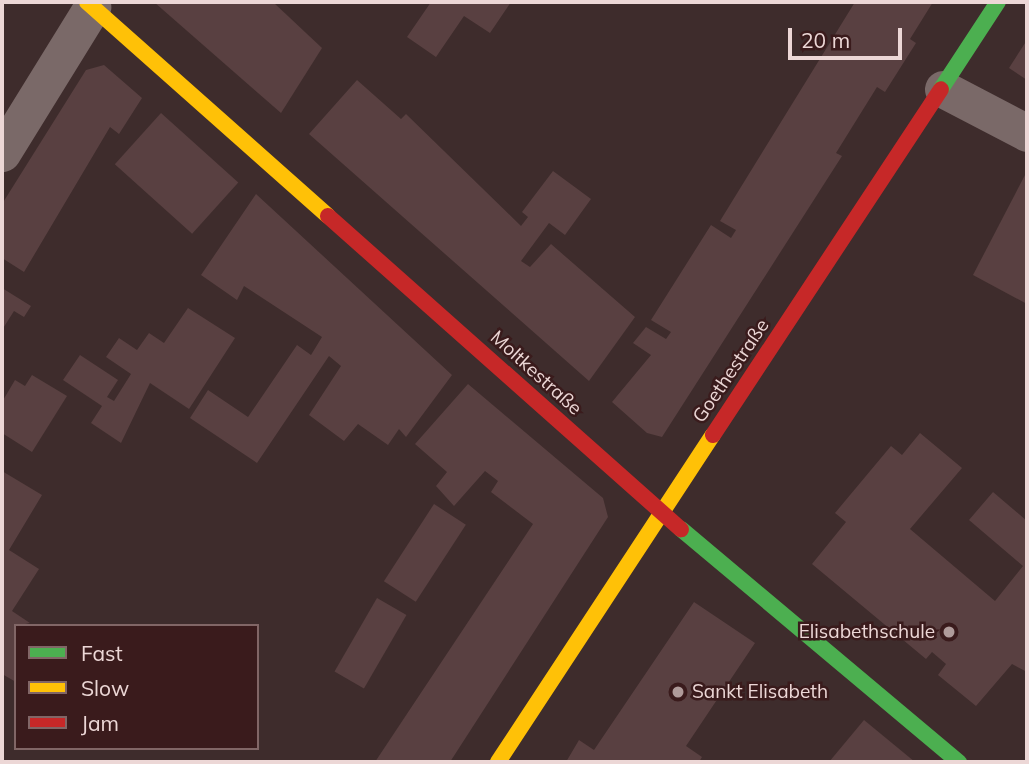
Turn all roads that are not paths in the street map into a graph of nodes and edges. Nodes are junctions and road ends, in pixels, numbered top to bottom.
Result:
1 (998, 2) edge
2 (90, 4) edge
3 (943, 89) junction
4 (1027, 134) edge
5 (2, 153) edge
6 (662, 513) junction
7 (498, 762) edge
8 (959, 762) edge

1 - 3 street, Goethestraße
2 - 5 street
2 - 6 street, Moltkestraße
3 - 4 street
3 - 6 street, Goethestraße
6 - 7 street, Goethestraße
6 - 8 street, Moltkestraße

